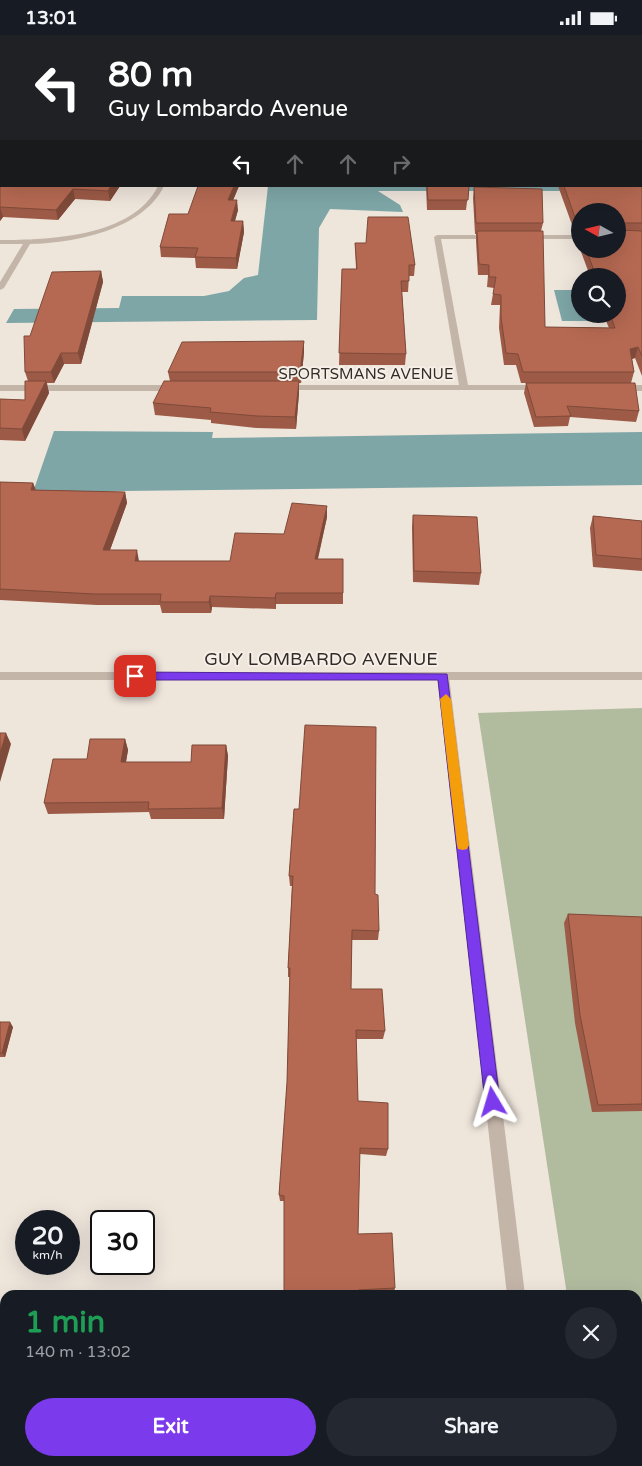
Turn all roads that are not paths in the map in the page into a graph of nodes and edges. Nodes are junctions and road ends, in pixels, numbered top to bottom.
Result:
1 (161, 187) edge
2 (504, 237) edge
3 (513, 237) edge
4 (571, 237) edge
5 (0, 242) edge
6 (28, 242) junction
7 (0, 288) edge
8 (612, 387) edge
9 (642, 387) edge
10 (0, 388) edge
11 (184, 388) edge
12 (274, 388) edge
13 (464, 388) junction
14 (553, 388) edge
15 (0, 676) edge
16 (443, 676) junction
17 (642, 676) edge
18 (515, 1290) edge

1 - 6 street
2 - 13 street
3 - 4 street
5 - 6 street
6 - 7 street
8 - 9 street
10 - 11 street
12 - 13 street, SPORTSMANS AVENUE
13 - 14 street, SPORTSMANS AVENUE
15 - 16 street, GUY LOMBARDO AVENUE
16 - 17 street, GUY LOMBARDO AVENUE
16 - 18 street

